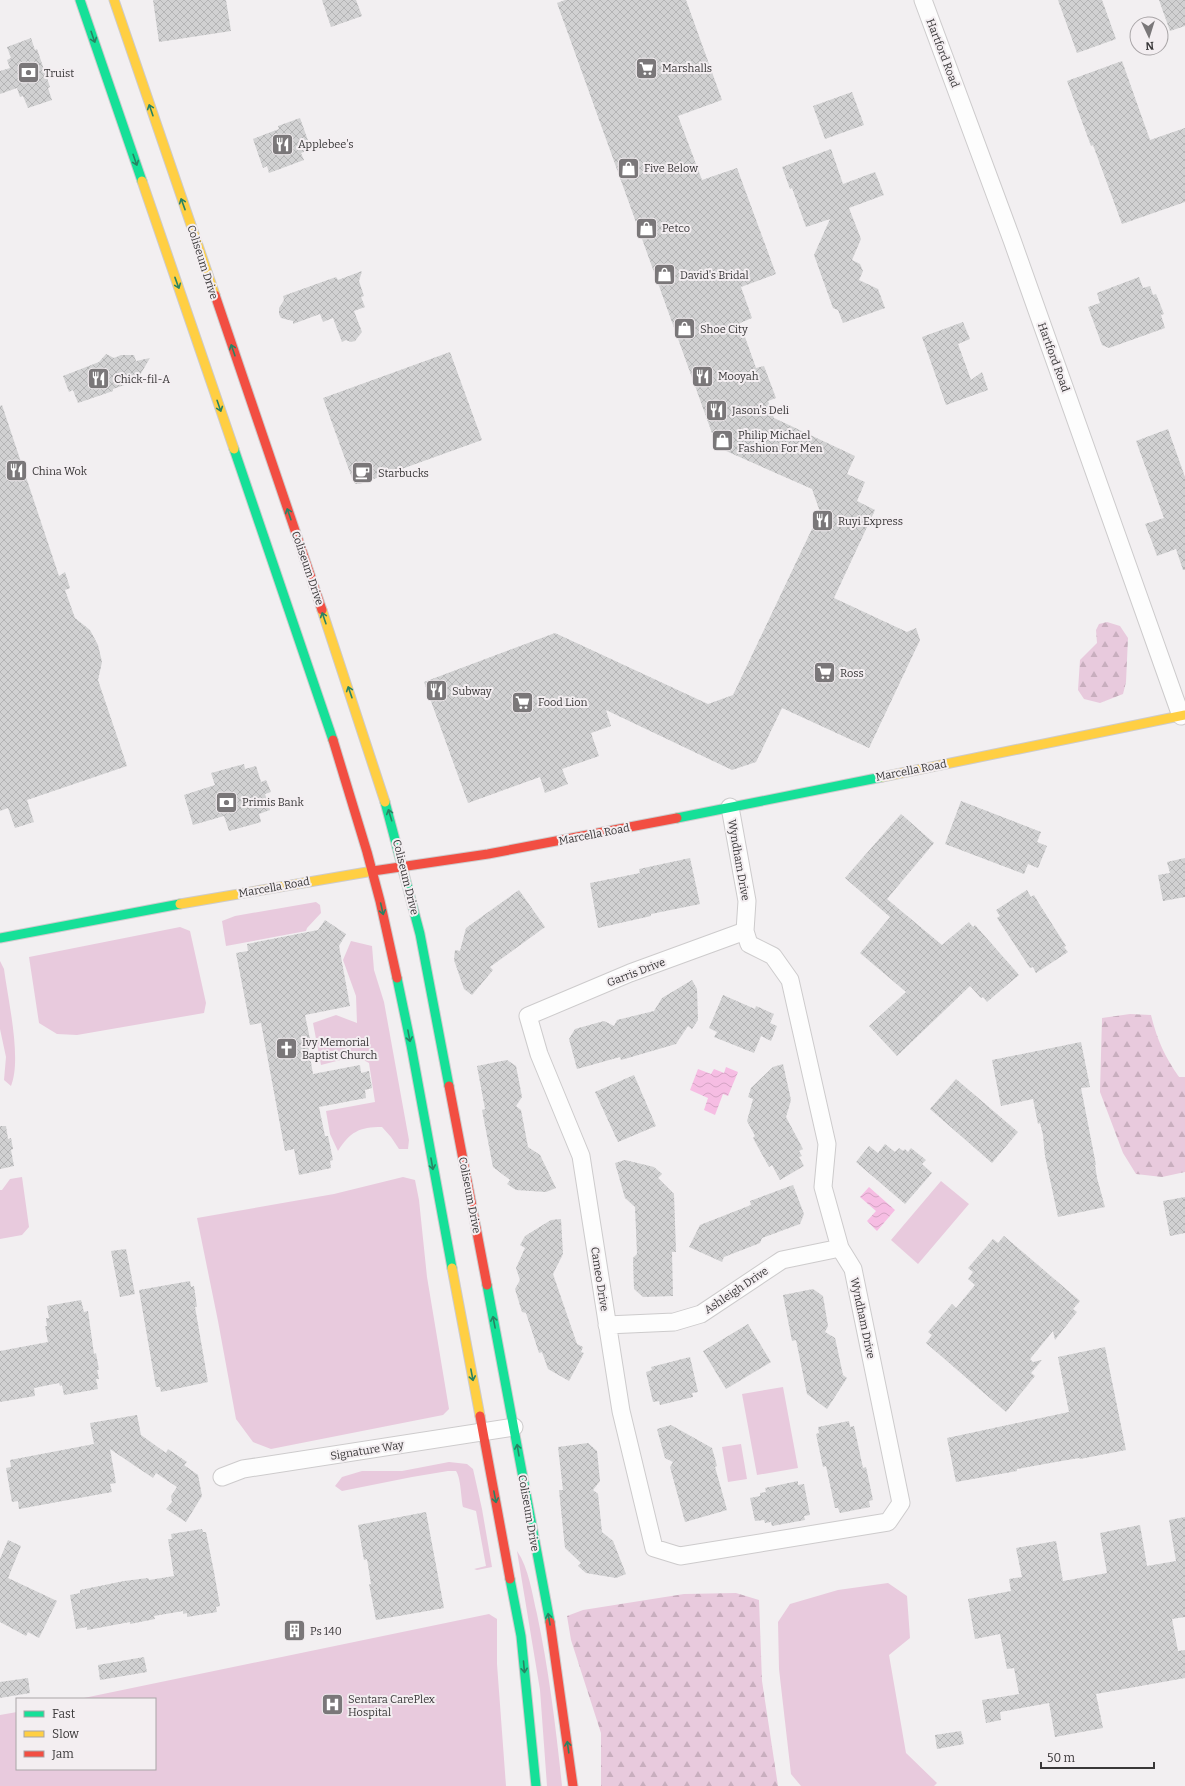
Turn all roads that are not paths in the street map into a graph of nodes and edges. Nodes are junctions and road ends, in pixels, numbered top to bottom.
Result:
1 (80, 0) edge
2 (114, 0) edge
3 (923, 0) edge
4 (1183, 715) edge
5 (730, 807) junction
6 (403, 866) junction
7 (372, 871) junction
8 (745, 931) junction
9 (0, 938) edge
10 (528, 1016) joint
11 (840, 1248) junction
12 (607, 1325) junction
13 (514, 1427) junction
14 (483, 1432) junction
15 (222, 1477) dead end
16 (654, 1548) joint
17 (536, 1786) edge
18 (573, 1786) edge

1 -> 7 street
6 -> 2 street, Coliseum Drive
3 - 4 street, Hartford Road
4 - 5 street, Marcella Road
5 - 6 street, Marcella Road
5 - 8 street, Wyndham Drive
6 - 7 street, Marcella Road
13 -> 6 street, Coliseum Drive
7 - 9 street, Marcella Road
7 -> 14 street
8 - 10 street, Garris Drive
8 - 11 street, Wyndham Drive
10 - 12 street, Cameo Drive
11 - 12 street, Ashleigh Drive
11 - 16 street, Wyndham Drive
12 - 16 street, Cameo Drive
13 - 14 street, Signature Way
18 -> 13 street, Coliseum Drive
14 - 15 street, Signature Way
14 -> 17 street

